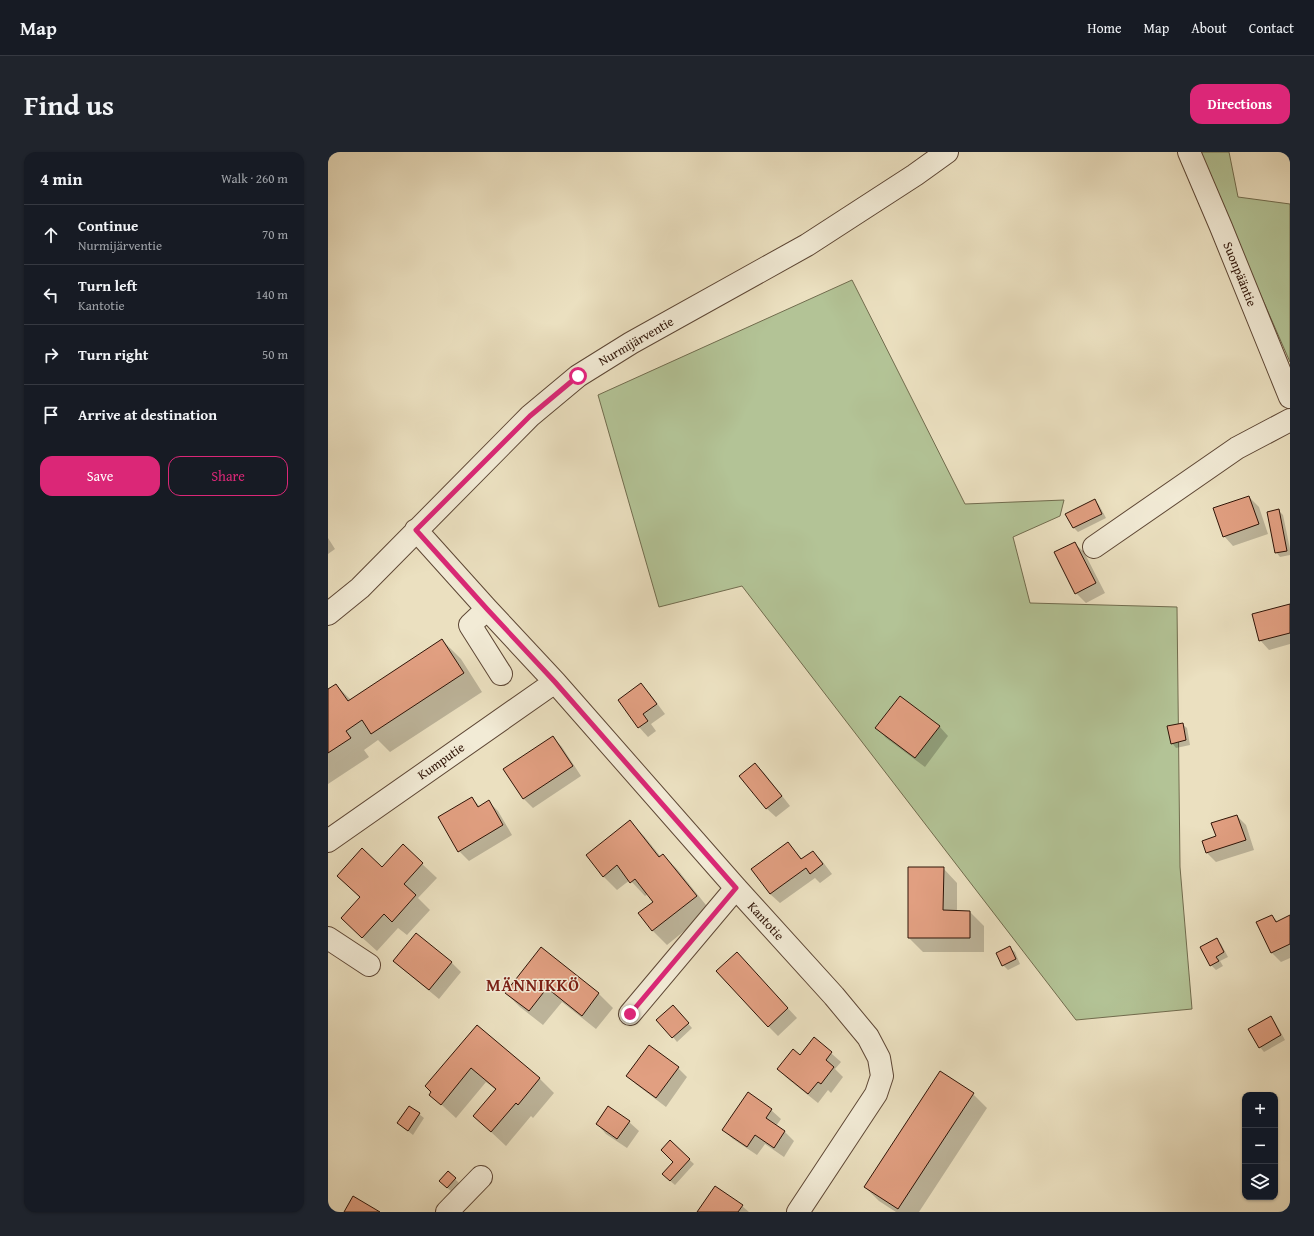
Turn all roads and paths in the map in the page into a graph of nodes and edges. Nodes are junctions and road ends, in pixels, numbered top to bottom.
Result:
1 (947, 152) edge
2 (1189, 152) edge
3 (1290, 397) edge
4 (1290, 420) edge
5 (416, 530) junction
6 (1094, 547) dead end
7 (487, 609) junction
8 (328, 614) edge
9 (501, 674) dead end
10 (555, 682) junction
11 (328, 841) edge
12 (736, 888) junction
13 (328, 938) edge
14 (369, 965) dead end
15 (630, 1014) dead end
16 (481, 1177) dead end
17 (447, 1212) edge
18 (798, 1212) edge

1 - 5 street, Nurmijärventie
2 - 3 street, Suonpääntie
4 - 6 street
5 - 7 street, Kantotie
5 - 8 street, Nurmijärventie
7 - 9 street
7 - 10 street, Kantotie
10 - 11 street, Kumputie
10 - 12 street, Kantotie
12 - 15 street
12 - 18 street, Kantotie
13 - 14 street
16 - 17 street

